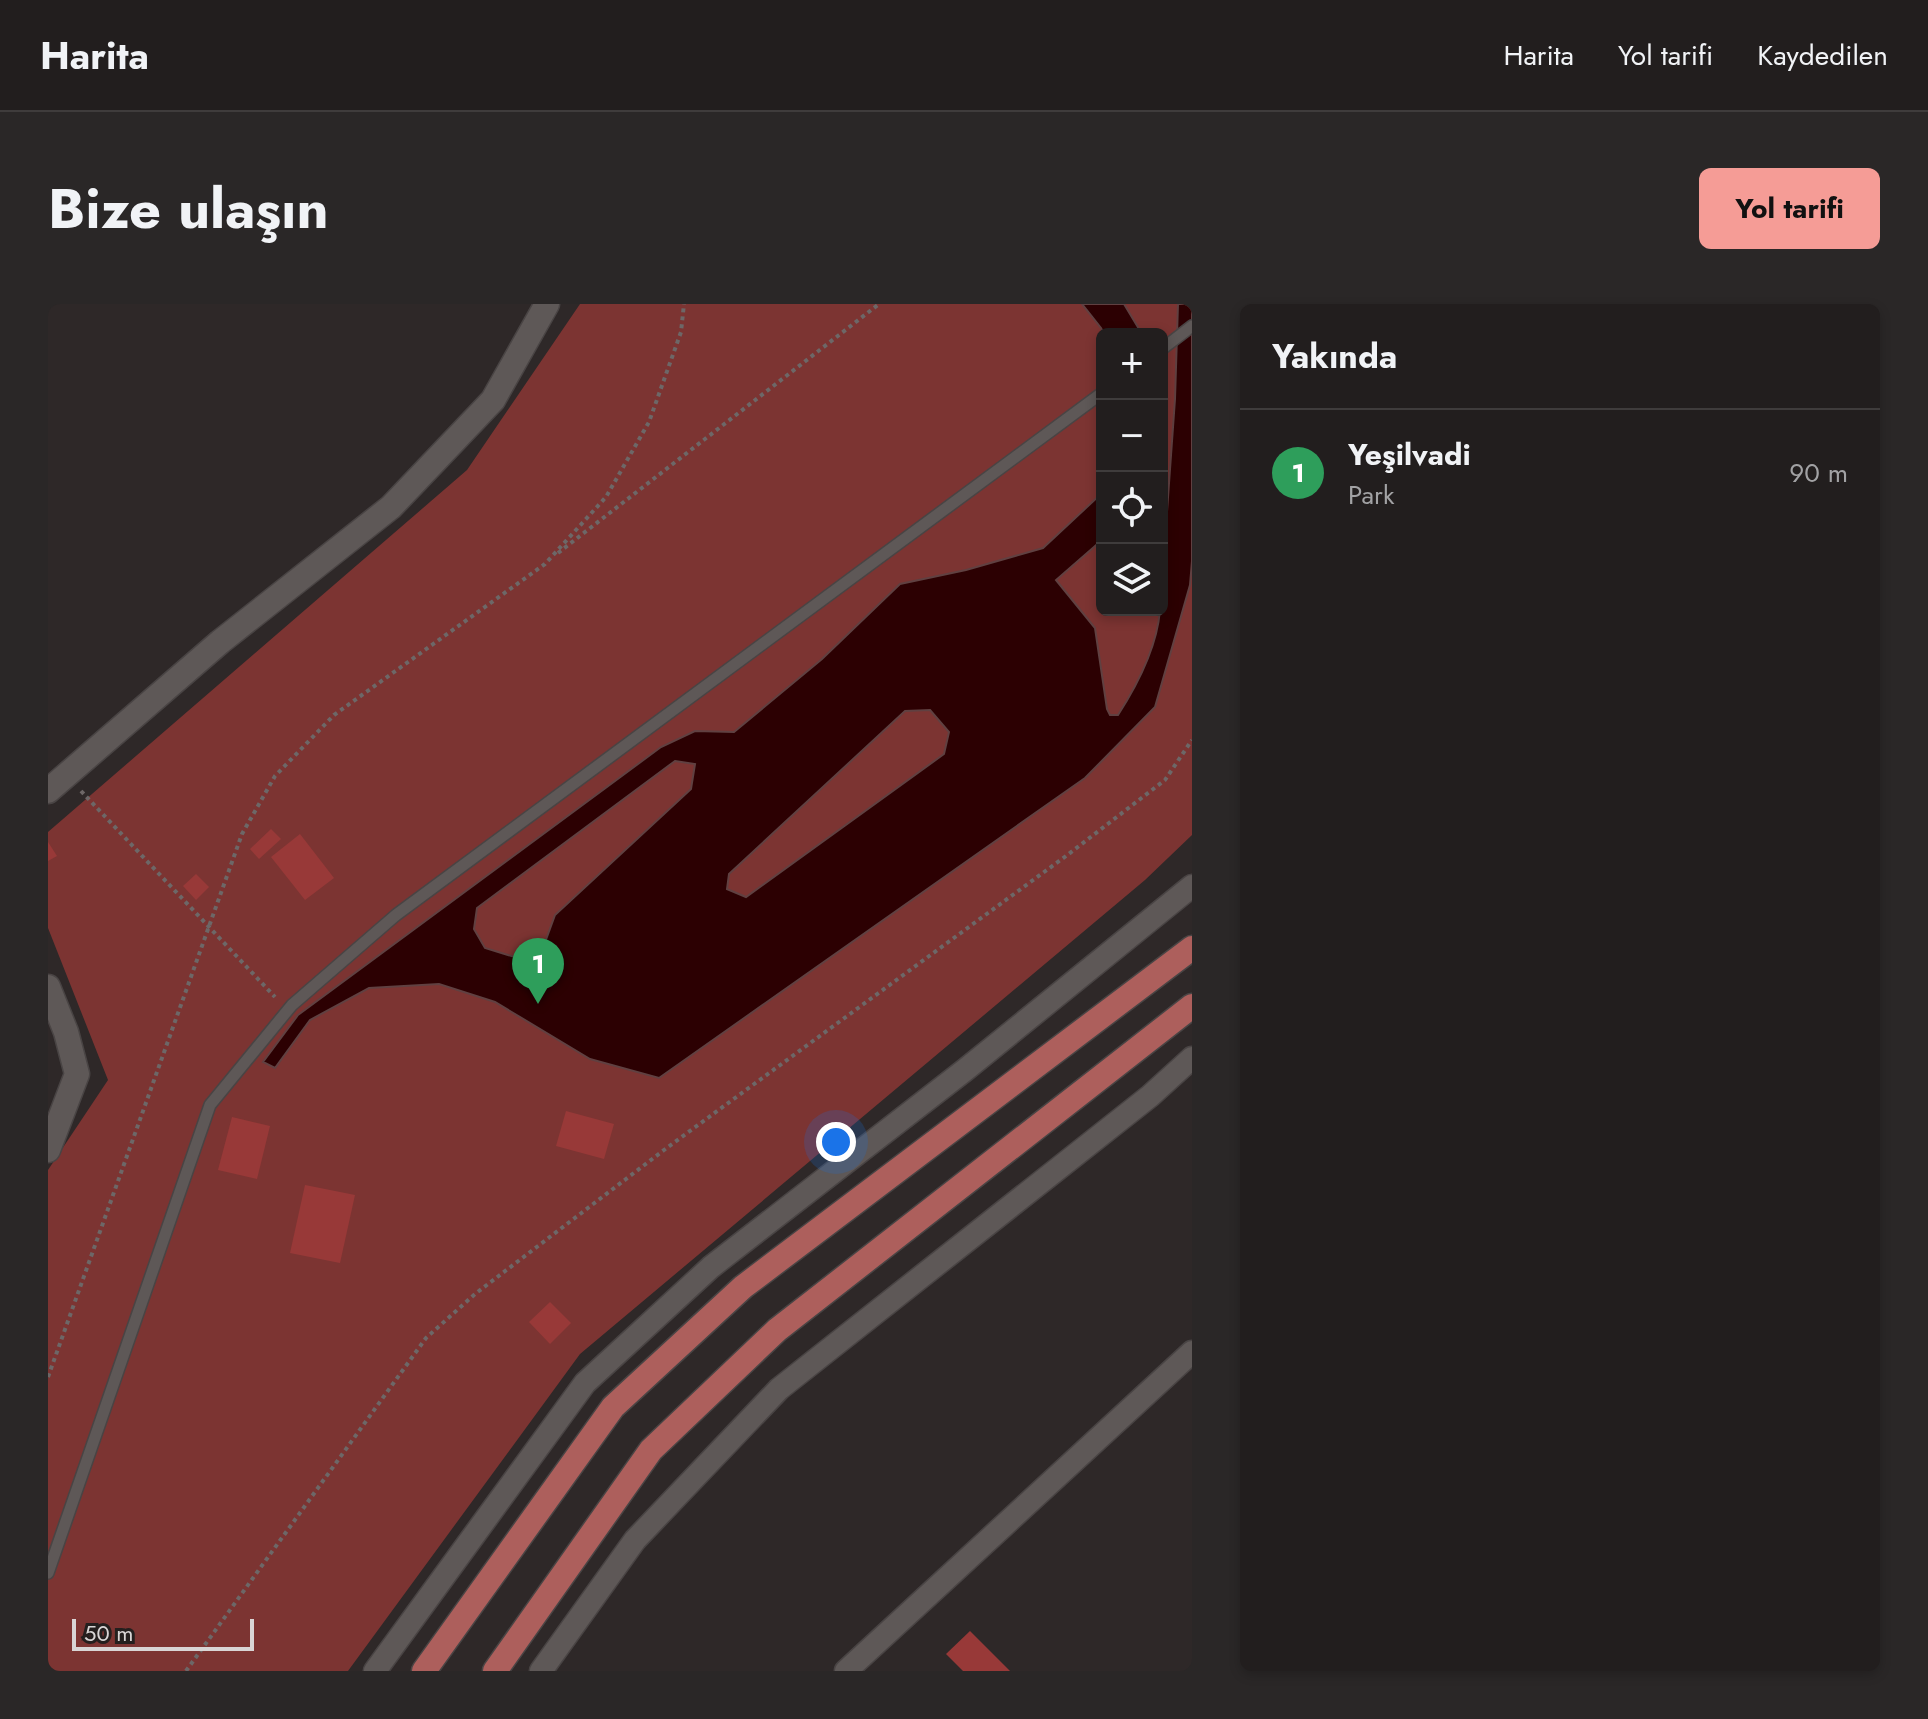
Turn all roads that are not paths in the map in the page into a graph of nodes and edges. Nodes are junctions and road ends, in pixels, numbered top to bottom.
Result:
1 (547, 304) edge
2 (1192, 326) edge
3 (1168, 344) edge
4 (1096, 398) edge
5 (57, 783) edge
6 (1192, 886) edge
7 (1192, 948) edge
8 (48, 987) edge
9 (1192, 1006) edge
10 (1192, 1058) edge
11 (48, 1150) edge
12 (1192, 1352) edge
13 (48, 1573) edge
14 (375, 1671) edge
15 (424, 1671) edge
16 (495, 1671) edge
17 (541, 1671) edge
18 (846, 1671) edge

1 - 5 street
2 - 3 lane
4 - 13 lane
6 - 14 street
7 - 15 main road
8 - 11 street
9 - 16 main road
10 - 17 street
12 - 18 street

